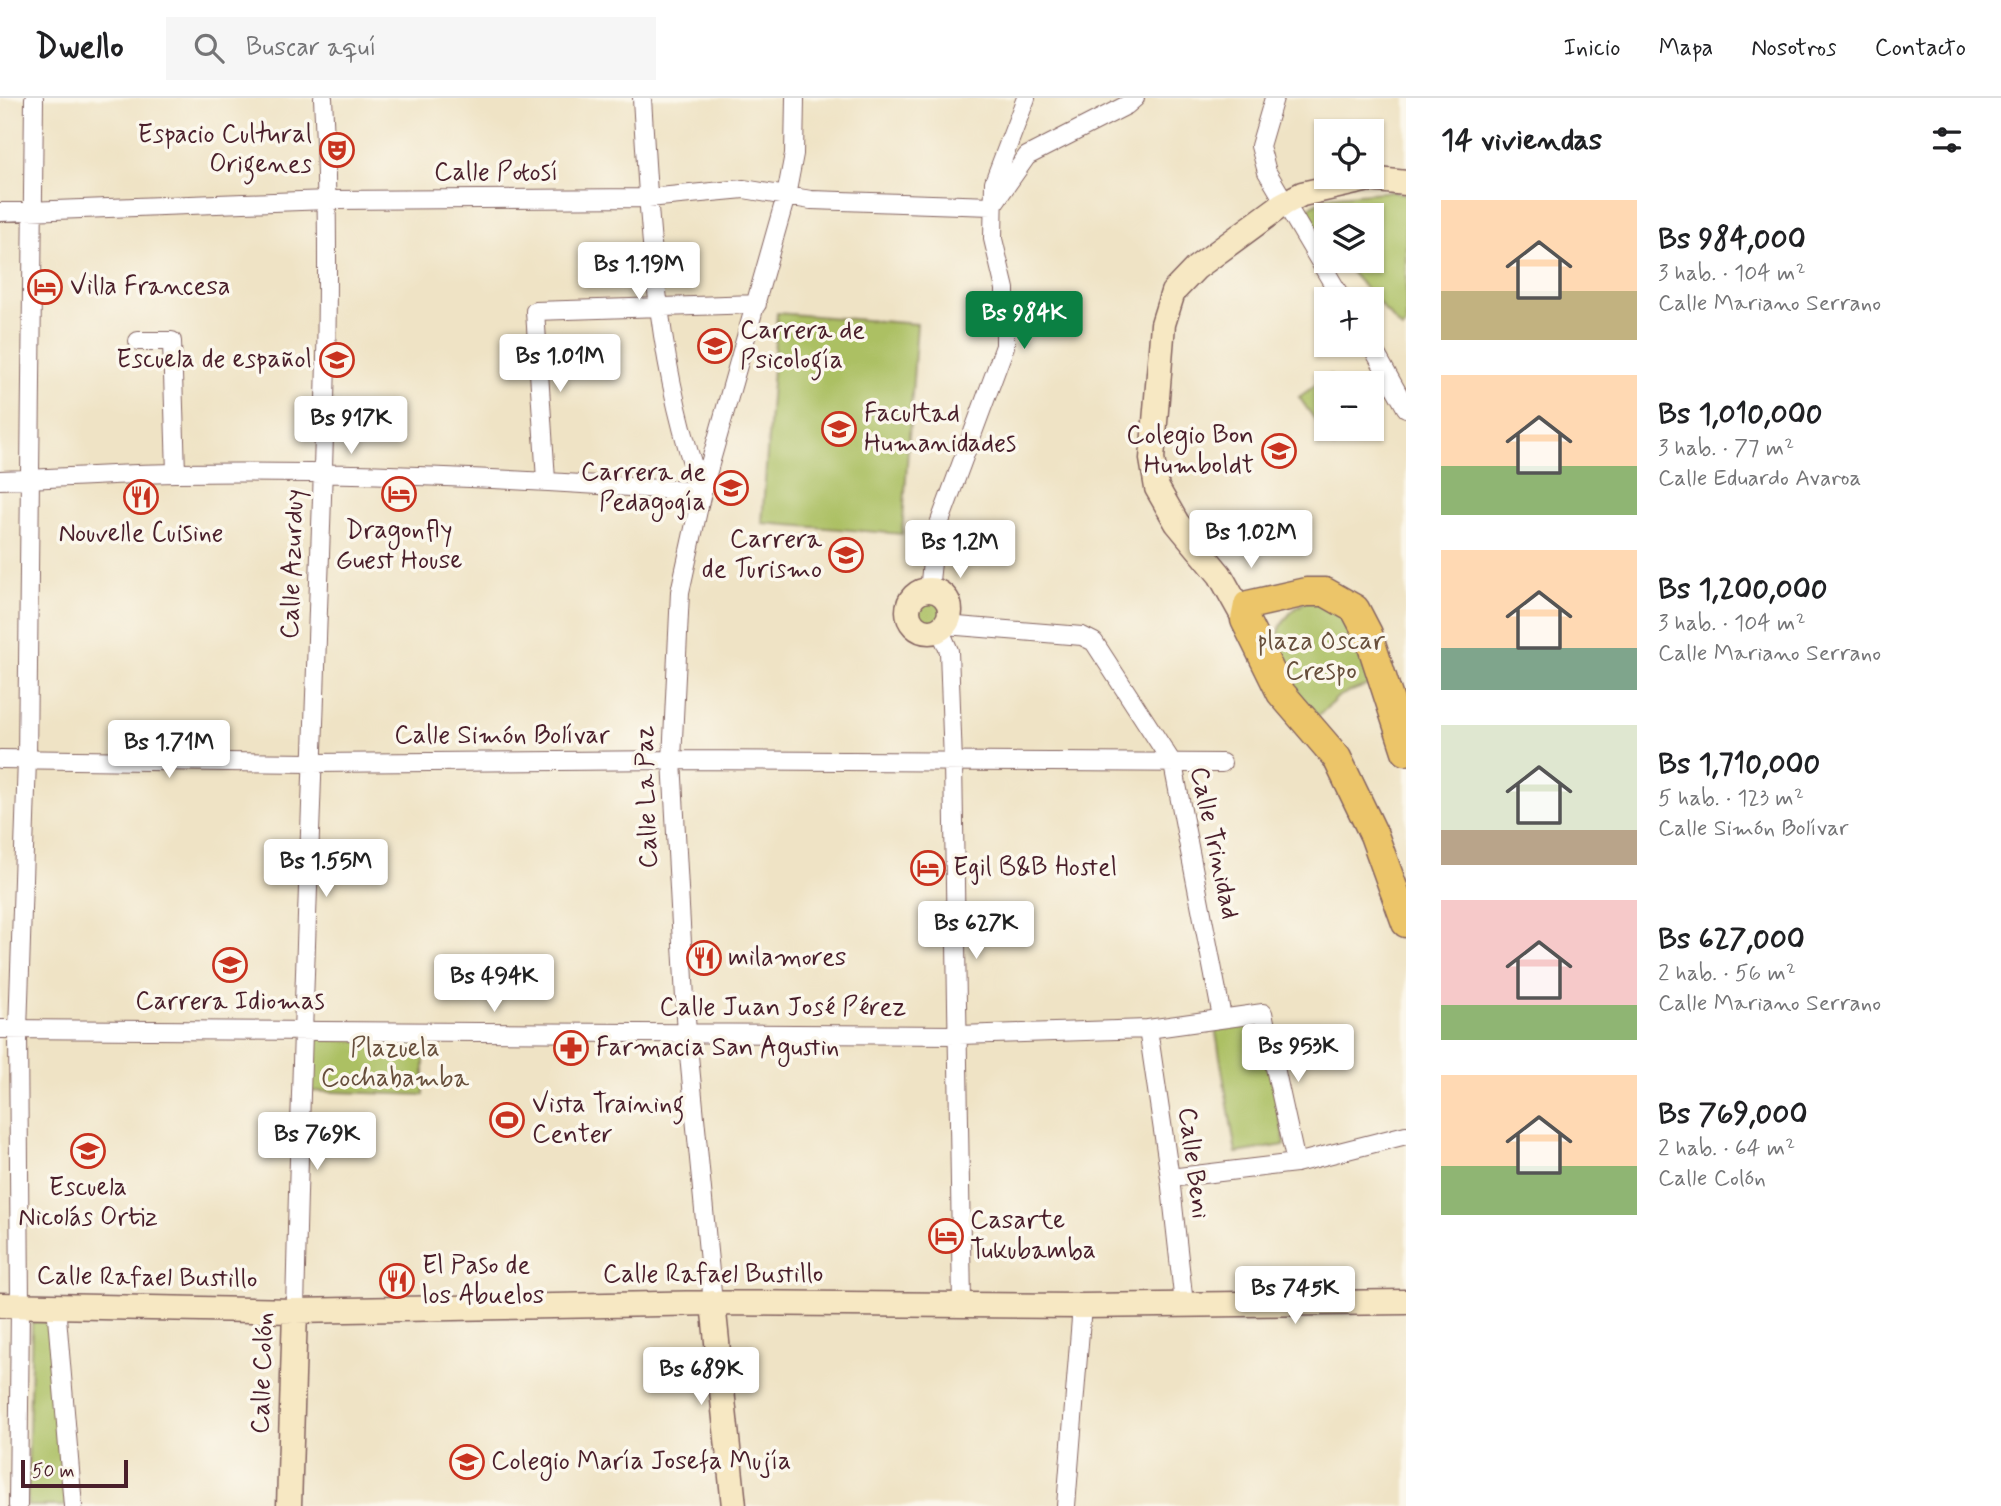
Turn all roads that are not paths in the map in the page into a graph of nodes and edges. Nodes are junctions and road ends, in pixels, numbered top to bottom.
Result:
1 (34, 98) edge
2 (323, 98) edge
3 (642, 98) edge
4 (794, 98) edge
5 (1026, 98) edge
6 (1135, 98) edge
7 (1274, 98) edge
8 (1406, 183) edge
9 (786, 196) junction
10 (648, 198) junction
11 (328, 200) junction
12 (1283, 204) junction
13 (992, 206) junction
14 (32, 211) junction
15 (0, 212) edge
16 (1335, 287) edge
17 (757, 304) junction
18 (658, 306) junction
19 (138, 341) dead end
20 (1378, 357) edge
21 (1406, 408) edge
22 (176, 473) junction
23 (323, 474) junction
24 (30, 479) junction
25 (0, 480) edge
26 (546, 480) junction
27 (702, 492) junction
28 (929, 590) junction
29 (1258, 616) junction
30 (942, 628) junction
31 (1406, 751) edge
32 (0, 759) edge
33 (27, 759) junction
34 (673, 760) junction
35 (313, 763) junction
36 (1222, 763) dead end
37 (953, 764) junction
38 (1173, 764) junction
39 (1406, 923) edge
40 (1222, 1017) junction
41 (9, 1029) edge
42 (1148, 1030) junction
43 (301, 1032) junction
44 (687, 1035) junction
45 (959, 1035) junction
46 (1406, 1135) edge
47 (1296, 1163) junction
48 (1170, 1178) junction
49 (1406, 1302) edge
50 (713, 1304) junction
51 (962, 1304) junction
52 (1184, 1304) junction
53 (10, 1305) edge
54 (56, 1305) junction
55 (1082, 1306) junction
56 (295, 1311) junction
57 (18, 1506) edge
58 (73, 1506) edge
59 (289, 1506) edge
60 (734, 1506) edge
61 (1066, 1506) edge

1 - 14 street
2 - 11 street, Calle Azurduy
3 - 10 street
4 - 9 street, Calle La Paz
5 - 13 street
6 - 13 street
7 - 12 street
8 - 12 main road
9 - 10 street, Calle Potosí
9 - 13 street, Calle Potosí
9 - 17 street, Calle La Paz
10 - 11 street, Calle Potosí
10 - 18 street
11 - 14 street, Calle Potosí
11 - 23 street, Calle Azurduy
12 - 16 street
12 - 29 main road
13 - 28 street
14 - 15 street, Calle Potosí
14 - 24 street
17 - 18 street
17 - 27 street, Calle La Paz
18 - 26 street
18 - 27 street
19 - 22 street
20 - 21 street
22 - 23 street
22 - 24 street
23 - 26 street
23 - 35 street, Calle Azurduy
24 - 25 street
24 - 33 street
26 - 27 street
27 - 34 street, Calle La Paz
28 - 30 main road
28 - 30 main road
29 - 31 main road
29 - 39 main road
30 - 37 street
30 - 38 street, Calle Trinidad
32 - 33 street, Calle Simón Bolívar
33 - 35 street, Calle Simón Bolívar
33 - 41 street
34 - 35 street, Calle Simón Bolívar
34 - 37 street, Calle Simón Bolívar
34 - 44 street, Calle La Paz
35 - 43 street, Calle Azurduy
36 - 38 street, Calle Simón Bolívar
37 - 38 street, Calle Simón Bolívar
37 - 45 street
38 - 40 street, Calle Trinidad
40 - 42 street, Calle Juan José Pérez
40 - 47 street, Calle Juan José Pérez
41 - 43 street, Calle Juan José Pérez
41 - 53 street
42 - 45 street, Calle Juan José Pérez
42 - 48 street, Calle Beni
43 - 44 street, Calle Juan José Pérez
43 - 56 street, Calle Colón
44 - 45 street, Calle Juan José Pérez
44 - 50 street, Calle La Paz
45 - 51 street
46 - 47 street
47 - 48 street
48 - 52 street, Calle Beni
49 - 52 main road, Calle Rafael Bustillo
50 - 51 main road, Calle Rafael Bustillo
50 - 56 main road, Calle Rafael Bustillo
50 - 60 main road, Calle La Paz
51 - 55 main road, Calle Rafael Bustillo
52 - 55 main road, Calle Rafael Bustillo
53 - 54 main road, Calle Rafael Bustillo
53 - 57 street
54 - 56 main road, Calle Rafael Bustillo
54 - 58 street
55 - 61 street
56 - 59 main road, Calle Colón

